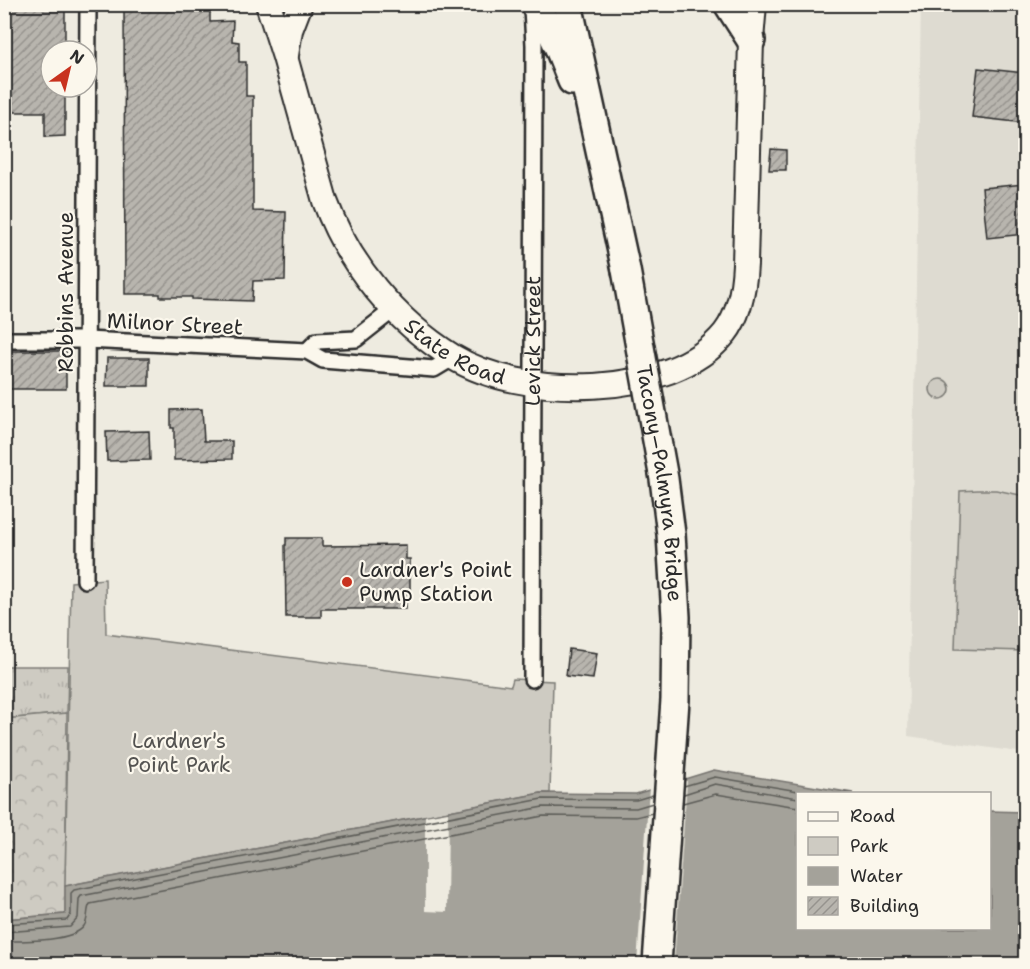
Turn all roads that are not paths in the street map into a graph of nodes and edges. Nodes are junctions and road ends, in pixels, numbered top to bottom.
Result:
1 (88, 4) edge
2 (268, 4) edge
3 (300, 4) edge
4 (533, 4) edge
5 (728, 4) edge
6 (754, 4) edge
7 (574, 11) edge
8 (751, 40) junction
9 (285, 57) junction
10 (604, 160) junction
11 (394, 309) junction
12 (4, 340) edge
13 (86, 340) junction
14 (307, 351) junction
15 (454, 357) junction
16 (532, 383) junction
17 (85, 580) dead end
18 (532, 680) dead end
19 (657, 964) edge

1 - 13 street, Robbins Avenue
2 - 9 main road, State Road
3 - 9 main road
4 - 10 highway
4 - 16 street, Levick Street
5 - 8 highway
6 - 8 main road, State Road
7 - 10 highway, Tacony–Palmyra Bridge
8 - 16 main road, State Road
9 - 11 main road, State Road
10 - 19 highway, Tacony–Palmyra Bridge, bridge
11 - 14 street, Milnor Street
11 - 15 main road, State Road
12 - 13 street, Milnor Street
13 - 14 street, Milnor Street
13 - 17 street, Robbins Avenue
14 - 15 street, Milnor Street
15 - 16 main road, State Road
16 - 18 street, Levick Street

